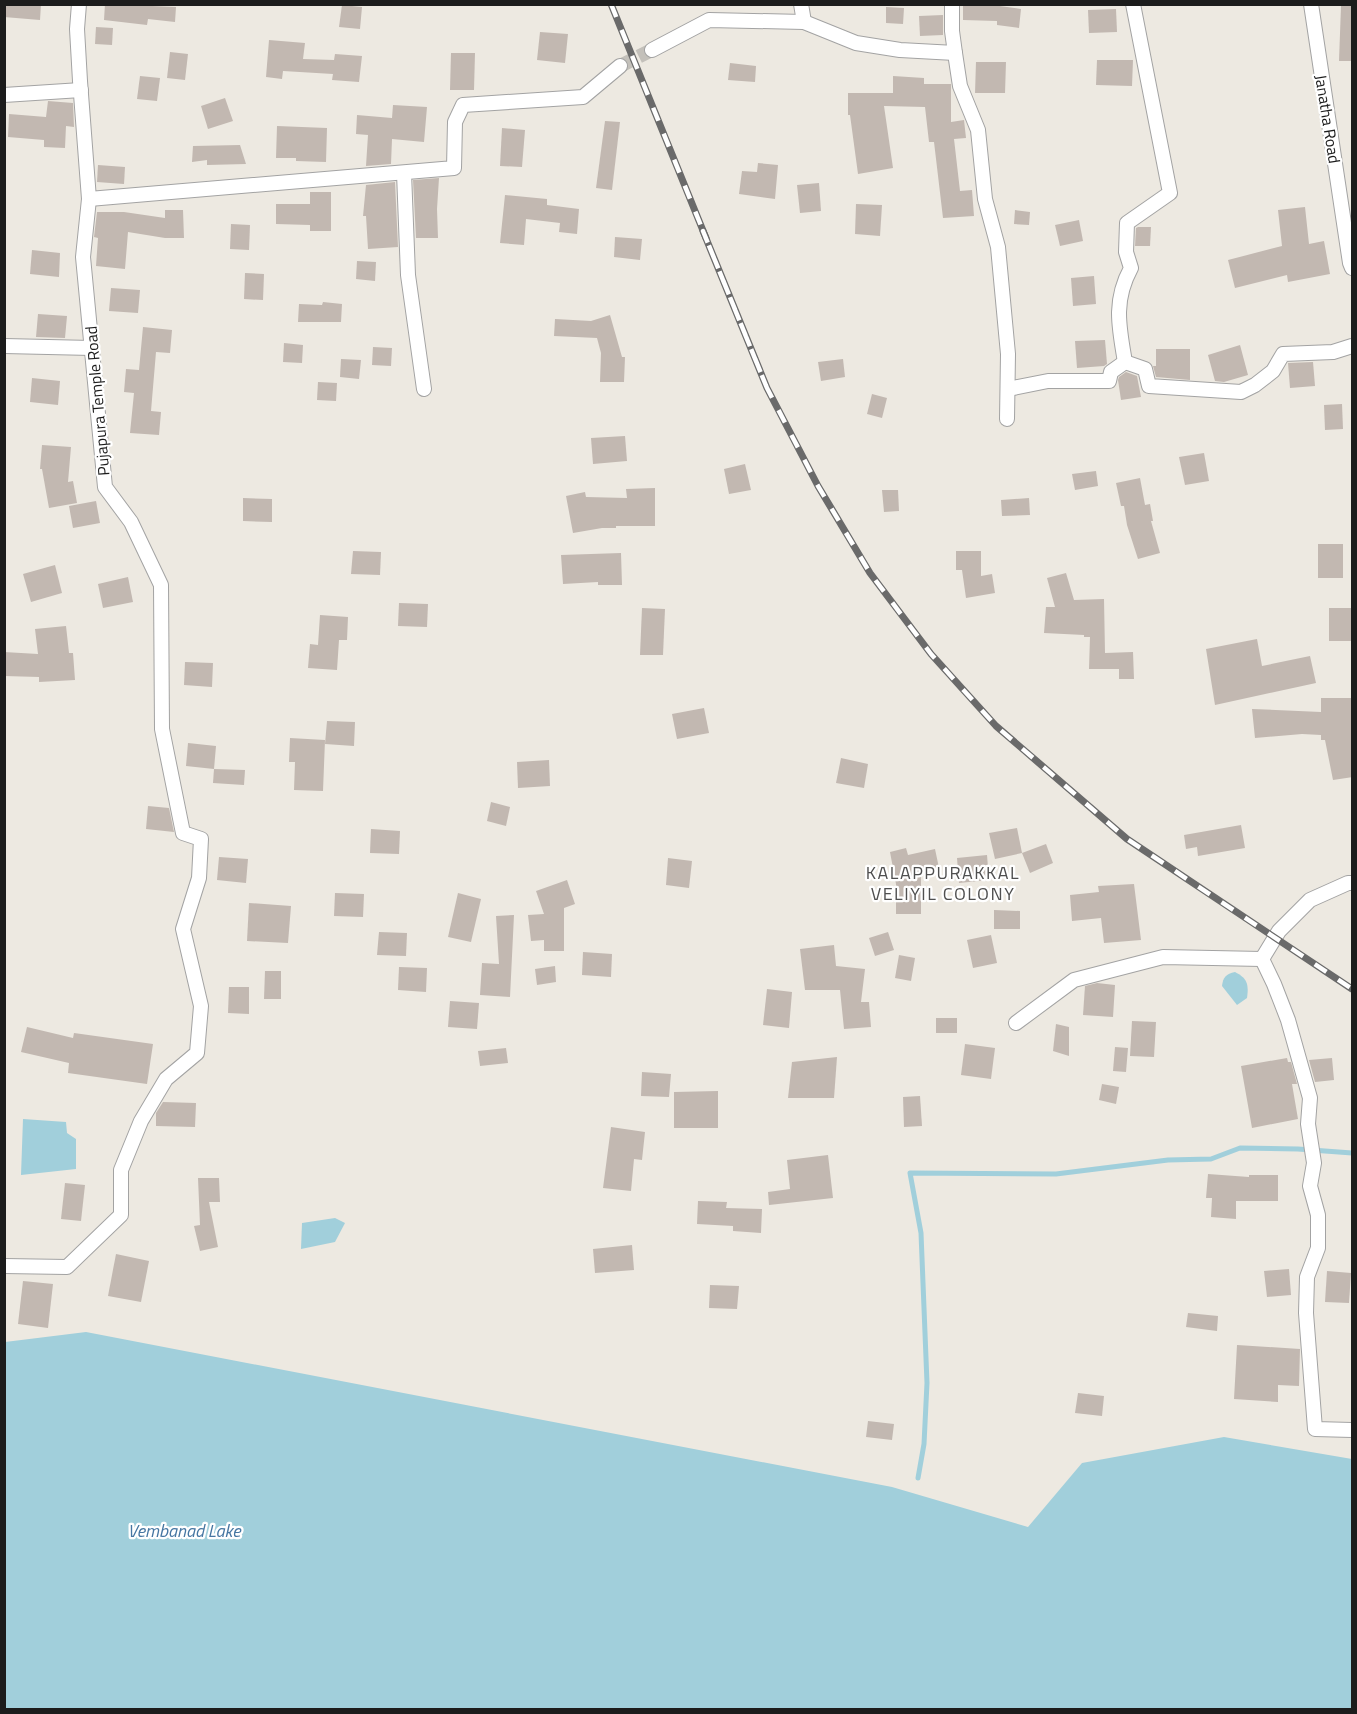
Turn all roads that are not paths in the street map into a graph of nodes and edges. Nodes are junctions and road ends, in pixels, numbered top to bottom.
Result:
1 (79, 4) edge
2 (801, 4) edge
3 (952, 4) edge
4 (1133, 4) edge
5 (1311, 4) edge
6 (804, 22) junction
7 (652, 50) tunnel mouth
8 (955, 53) junction
9 (620, 66) tunnel mouth
10 (81, 90) junction
11 (4, 95) edge
12 (404, 172) junction
13 (89, 199) junction
14 (1353, 268) edge
15 (4, 346) edge
16 (1353, 346) edge
17 (92, 348) junction
18 (1125, 362) junction
19 (424, 389) dead end
20 (1008, 389) junction
21 (1007, 419) dead end
22 (1353, 883) edge
23 (1262, 959) junction
24 (1016, 1023) dead end
25 (4, 1266) edge
26 (1353, 1430) edge

1 - 10 street, Pujapura Temple Road
2 - 6 street
3 - 8 street
4 - 18 street
5 - 14 street, Janatha Road
6 - 7 street
6 - 8 street
8 - 20 street
9 - 12 street
10 - 11 street
10 - 13 street, Pujapura Temple Road
12 - 13 street
12 - 19 street
13 - 17 street, Pujapura Temple Road
15 - 17 street
16 - 18 street
17 - 25 street, Pujapura Temple Road
18 - 20 street
20 - 21 street
22 - 23 street
23 - 24 street
23 - 26 street

